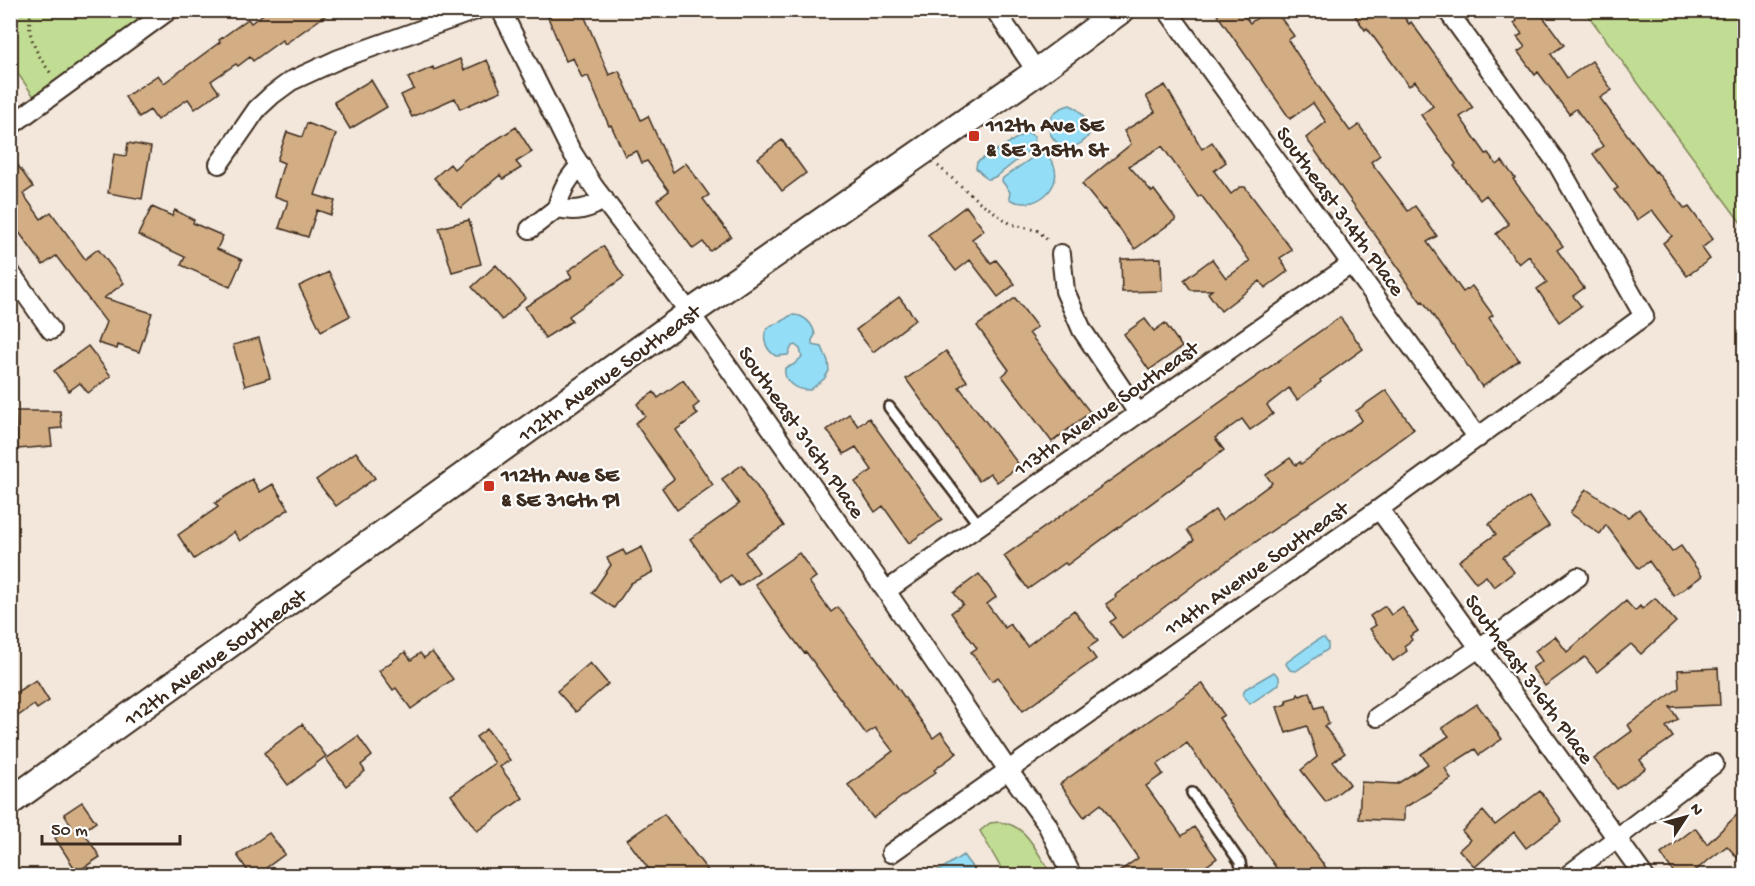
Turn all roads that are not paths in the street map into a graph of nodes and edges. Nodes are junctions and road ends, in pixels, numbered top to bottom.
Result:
1 (169, 10) edge
2 (476, 10) edge
3 (501, 10) edge
4 (995, 10) edge
5 (1122, 10) edge
6 (1167, 10) edge
7 (1447, 10) edge
8 (1037, 72) junction
9 (10, 126) edge
10 (219, 164) dead end
11 (581, 165) junction
12 (604, 199) junction
13 (557, 208) junction
14 (530, 228) dead end
15 (1061, 254) road end
16 (1351, 264) junction
17 (10, 272) edge
18 (690, 313) junction
19 (51, 330) dead end
20 (889, 407) dead end
21 (1138, 413) junction
22 (1478, 438) junction
23 (1379, 509) junction
24 (979, 525) junction
25 (1578, 577) dead end
26 (886, 591) junction
27 (1479, 648) junction
28 (1377, 717) dead end
29 (1714, 764) dead end
30 (1008, 770) junction
31 (1192, 793) dead end
32 (10, 802) edge
33 (1617, 838) junction
34 (891, 853) dead end
35 (1072, 876) edge
36 (1242, 876) edge
37 (1567, 876) edge
38 (1644, 876) edge

1 - 9 street
2 - 10 street
3 - 11 street, Southeast 316th Place
4 - 8 street
5 - 8 street, 112th Avenue Southeast
6 - 16 street, Southeast 314th Place
7 - 22 street, 114th Avenue Southeast
8 - 18 street, 112th Avenue Southeast
11 - 12 street, Southeast 316th Place
11 - 13 street
12 - 13 street
12 - 18 street, Southeast 316th Place
13 - 14 street
15 - 21 street
16 - 21 street, 113th Avenue Southeast
16 - 22 street, Southeast 314th Place
17 - 19 street
18 - 26 street, Southeast 316th Place
18 - 32 street, 112th Avenue Southeast
20 - 24 lane
21 - 24 street, 113th Avenue Southeast
22 - 23 street, 114th Avenue Southeast
23 - 27 street, Southeast 316th Place
23 - 30 street, 114th Avenue Southeast
24 - 26 street, 113th Avenue Southeast
25 - 27 street
26 - 30 street, Southeast 316th Place
27 - 28 street
27 - 33 street, Southeast 316th Place
29 - 33 street
30 - 34 street, 114th Avenue Southeast
30 - 35 street, Southeast 316th Place
31 - 36 lane
33 - 37 street
33 - 38 street, Southeast 316th Place

